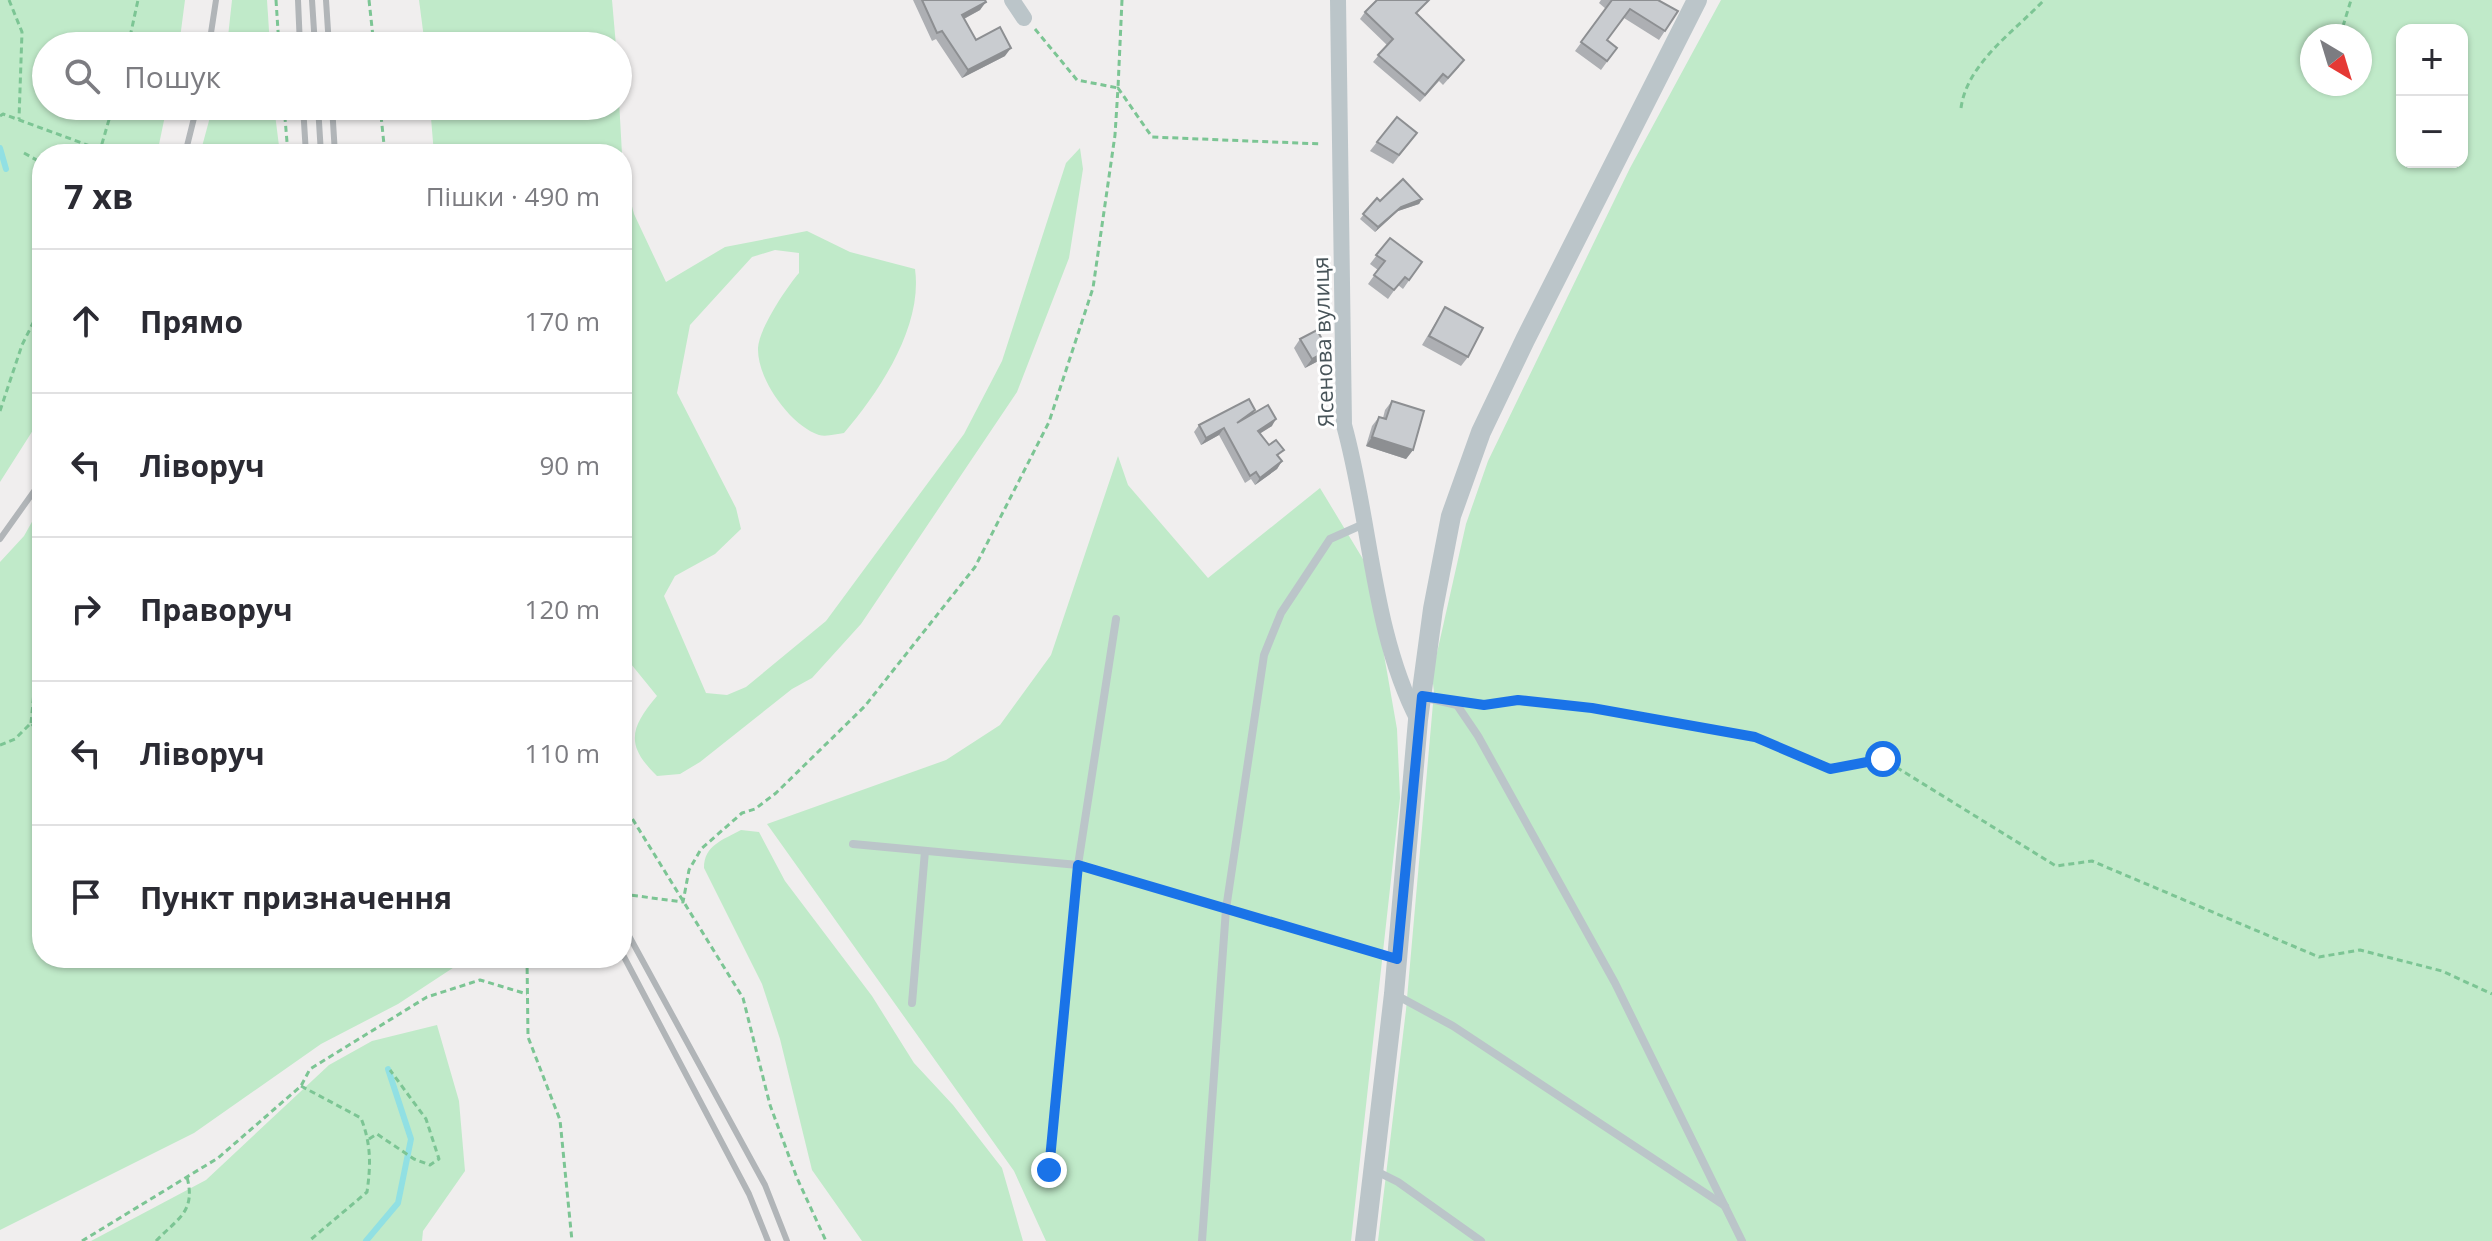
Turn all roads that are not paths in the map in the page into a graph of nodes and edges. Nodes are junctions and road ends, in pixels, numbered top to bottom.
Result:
1 (1012, 0) edge
2 (1338, 0) edge
3 (1697, 0) edge
4 (1024, 18) road end
5 (1366, 522) junction
6 (1116, 619) dead end
7 (1422, 696) junction
8 (1418, 720) junction
9 (853, 844) dead end
10 (925, 851) junction
11 (1078, 865) junction
12 (1226, 909) junction
13 (1397, 959) junction
14 (1394, 994) junction
15 (912, 1003) dead end
16 (1372, 1169) junction
17 (1049, 1170) dead end
18 (1725, 1206) junction
19 (1202, 1241) edge
20 (1365, 1241) edge
21 (1481, 1241) edge
22 (1742, 1241) edge

1 - 4 street
2 - 5 street, Ясенова вулиця
3 - 7 street
5 - 8 street, Ясенова вулиця
5 - 12 lane
6 - 11 lane
7 - 8 street
7 - 18 lane
8 - 13 street
9 - 10 lane
10 - 11 lane
10 - 15 lane
11 - 12 lane
11 - 17 lane
12 - 13 lane
12 - 19 lane
13 - 14 street
14 - 16 street
14 - 18 lane
16 - 20 street
16 - 21 lane
18 - 22 lane

